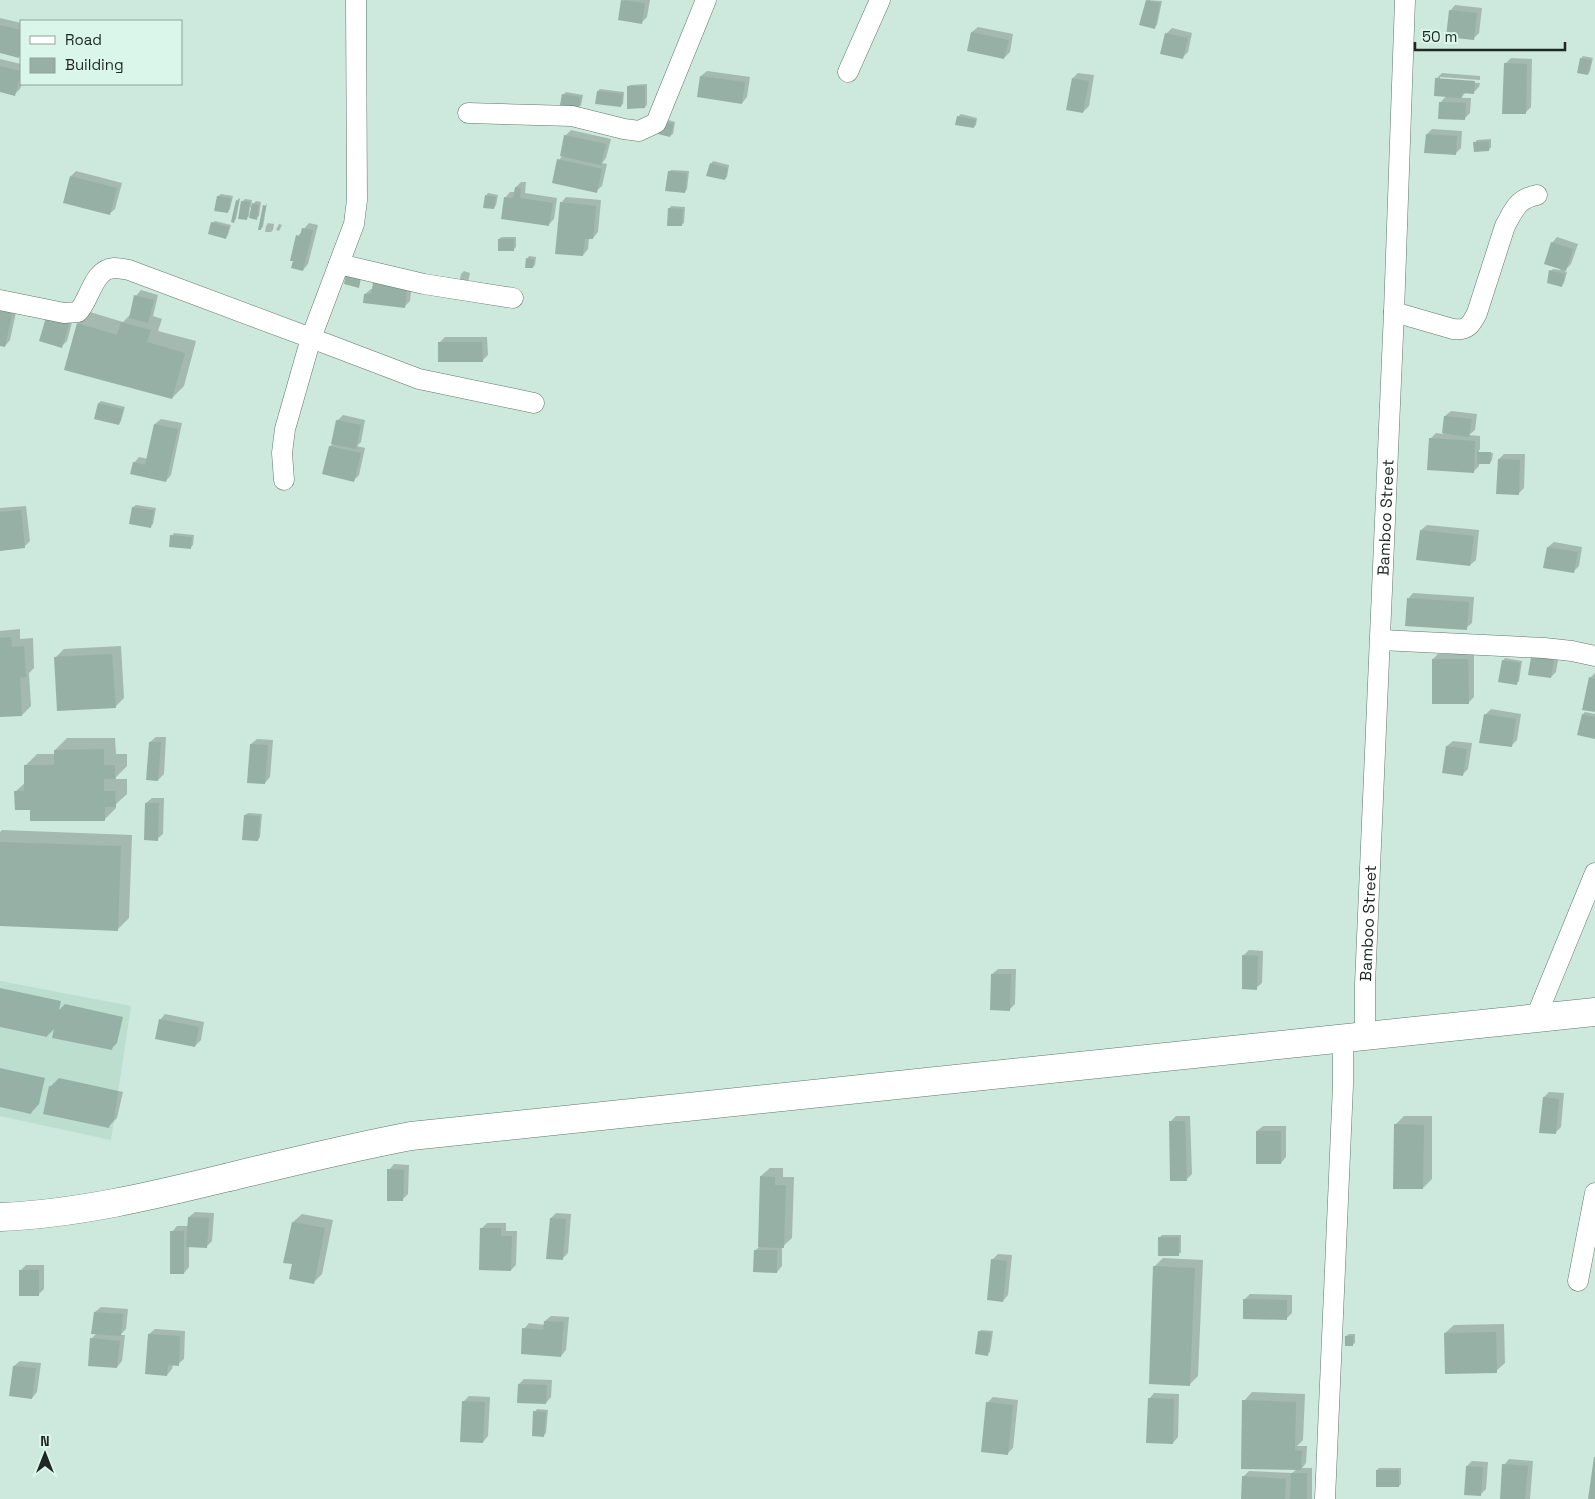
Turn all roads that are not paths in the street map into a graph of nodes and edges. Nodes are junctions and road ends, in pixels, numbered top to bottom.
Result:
1 (356, 0) edge
2 (706, 0) edge
3 (880, 0) edge
4 (1406, 0) edge
5 (848, 72) dead end
6 (468, 113) dead end
7 (1537, 195) dead end
8 (339, 264) junction
9 (513, 298) dead end
10 (0, 300) edge
11 (1394, 312) junction
12 (311, 338) junction
13 (534, 403) dead end
14 (284, 480) dead end
15 (1381, 640) junction
16 (1595, 656) edge
17 (1595, 873) edge
18 (1595, 1012) edge
19 (1536, 1017) junction
20 (1354, 1036) junction
21 (1595, 1193) edge
22 (0, 1216) edge
23 (1578, 1281) dead end
24 (1325, 1499) edge

1 - 8 street
2 - 6 street
3 - 5 street
4 - 11 street, Bamboo Street
7 - 11 street
8 - 9 street
8 - 12 street
10 - 12 street
11 - 15 street, Bamboo Street
12 - 13 street
12 - 14 street
15 - 16 street
15 - 20 street, Bamboo Street
17 - 19 street
18 - 19 highway
19 - 20 highway
20 - 22 highway
20 - 24 street, Bamboo Street
21 - 23 street

